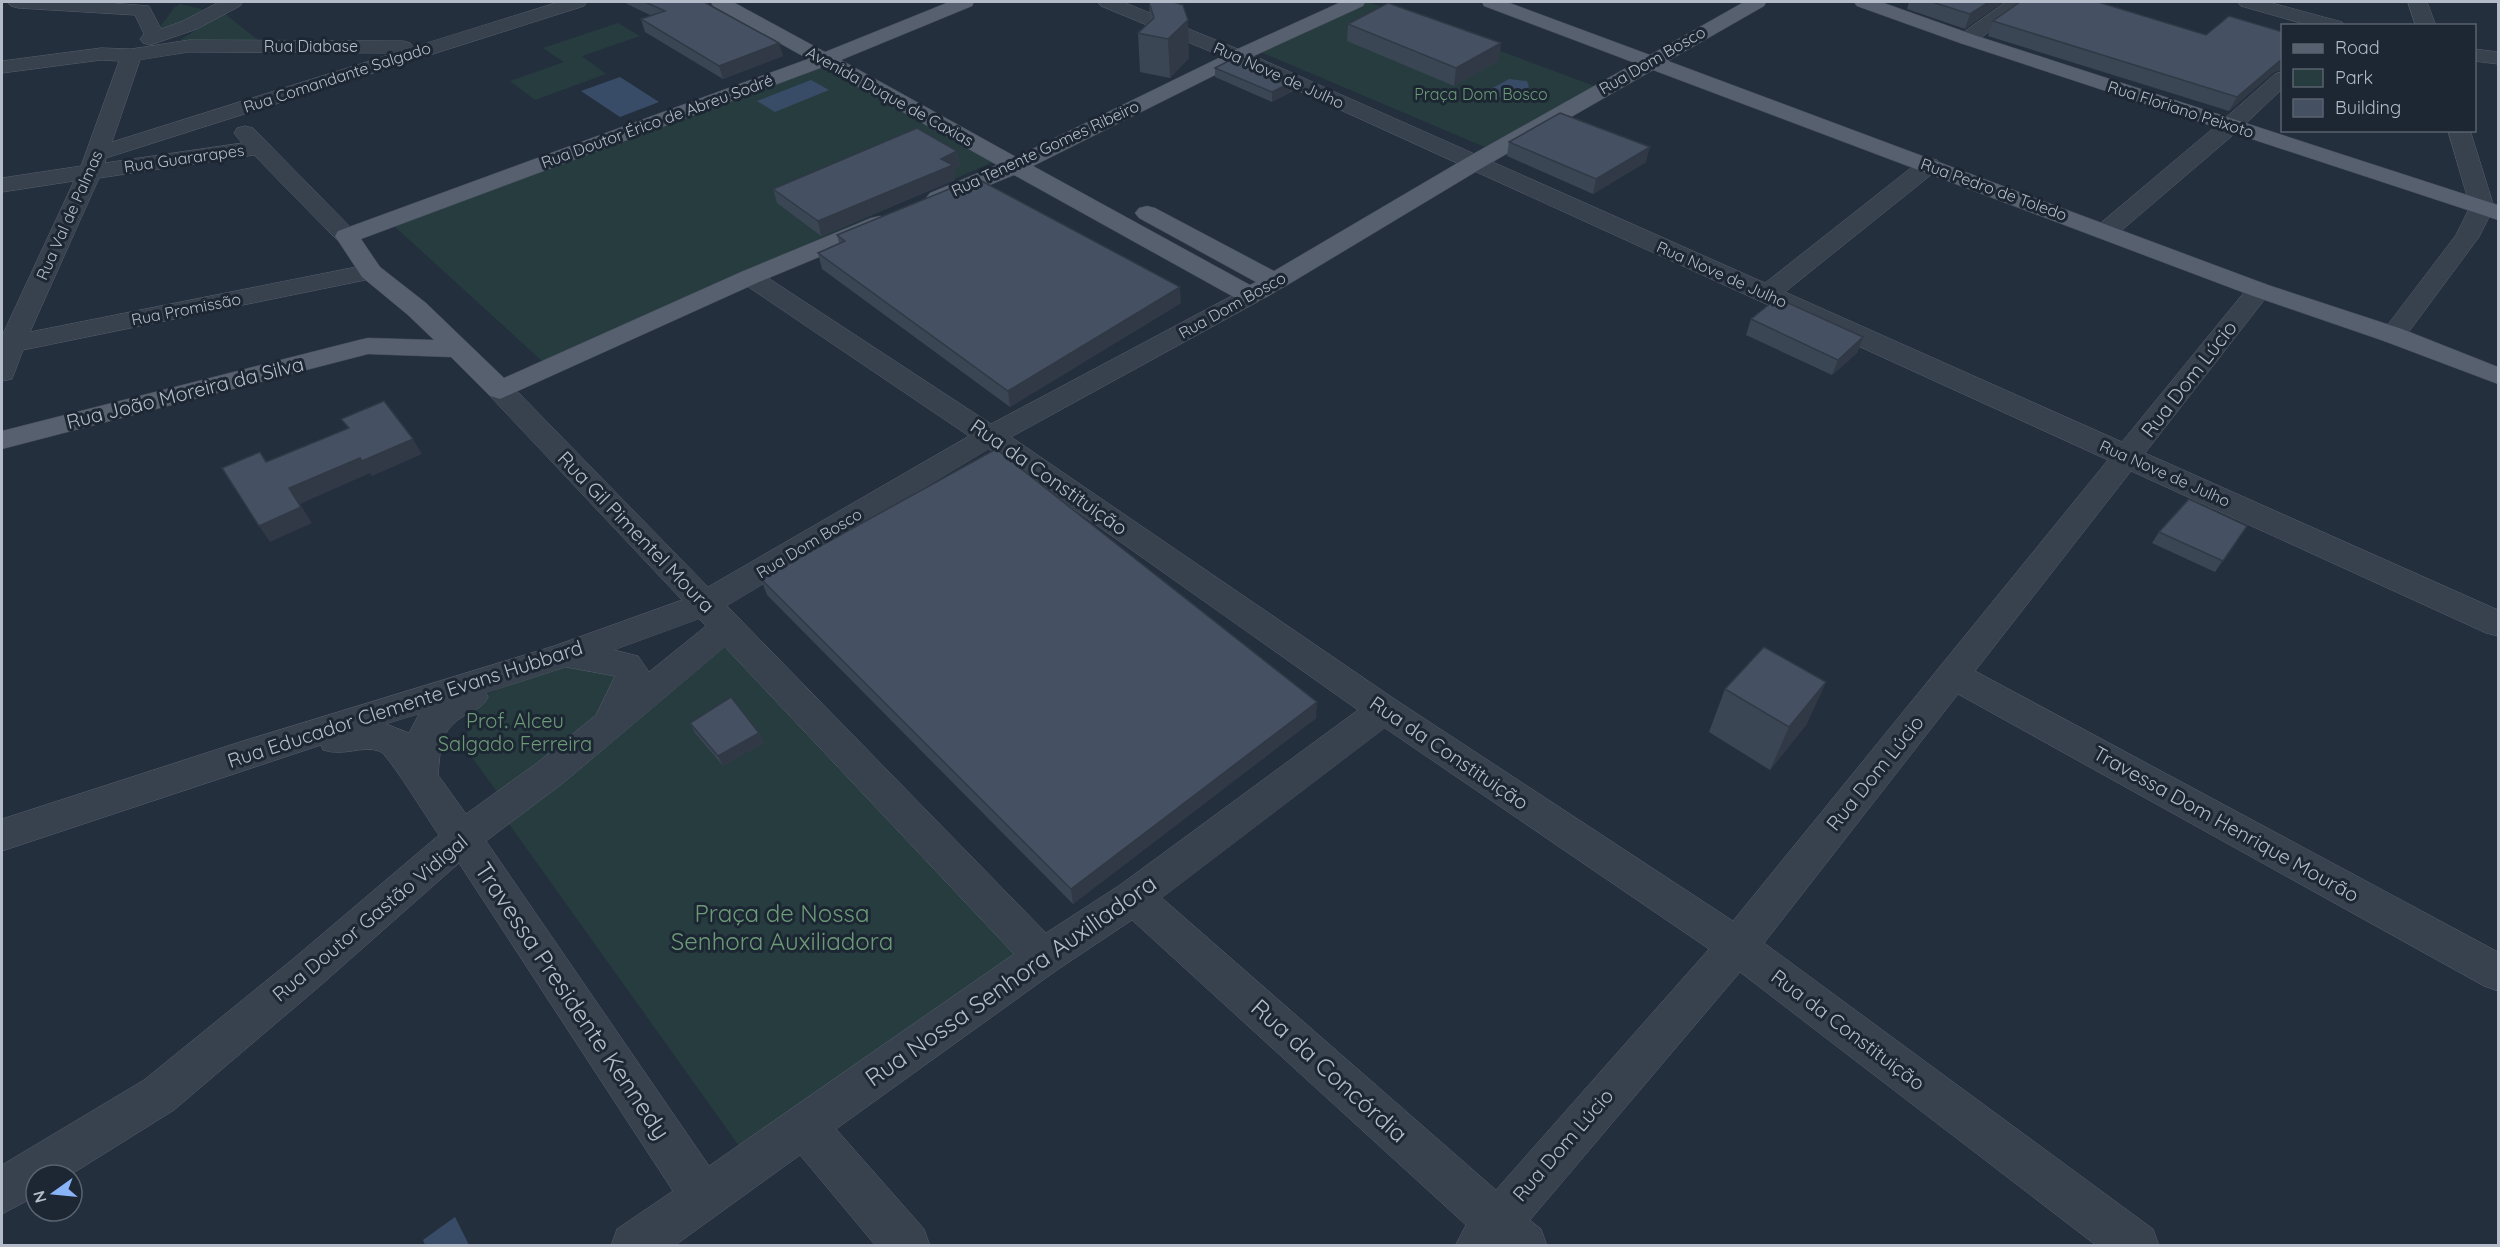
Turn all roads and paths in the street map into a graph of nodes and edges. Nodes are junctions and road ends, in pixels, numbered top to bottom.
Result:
1 (18, 2) edge
2 (192, 2) edge
3 (577, 2) edge
4 (720, 2) edge
5 (756, 2) edge
6 (965, 2) edge
7 (1108, 2) edge
8 (1356, 2) edge
9 (1491, 2) edge
10 (1757, 2) edge
11 (1864, 2) edge
12 (2018, 2) edge
13 (2248, 2) edge
14 (2418, 2) edge
15 (148, 6) edge
16 (234, 8) edge
17 (2328, 24) edge
18 (2425, 24) edge
19 (263, 28) dead end
20 (155, 37) junction
21 (1967, 39) junction
22 (291, 45) junction
23 (189, 46) junction
24 (432, 47) junction
25 (846, 50) junction
26 (101, 54) junction
27 (131, 55) junction
28 (2476, 55) edge
29 (1238, 56) junction
30 (2499, 58) edge
31 (824, 60) junction
32 (1650, 61) junction
33 (2, 67) edge
34 (2281, 80) edge
35 (224, 113) junction
36 (2231, 125) junction
37 (2460, 132) edge
38 (259, 147) junction
39 (1014, 149) junction
40 (1038, 154) junction
41 (1474, 162) junction
42 (94, 163) junction
43 (1059, 165) dead end
44 (1929, 165) junction
45 (2, 185) edge
46 (1131, 204) dead end
47 (2490, 210) edge
48 (2106, 231) junction
49 (347, 236) junction
50 (370, 272) junction
51 (750, 277) junction
52 (1275, 282) junction
53 (2259, 290) junction
54 (1767, 294) junction
55 (1250, 296) junction
56 (417, 309) junction
57 (2393, 335) junction
58 (6, 345) edge
59 (368, 346) junction
60 (458, 349) junction
61 (2, 373) edge
62 (2499, 376) edge
63 (500, 390) junction
64 (990, 436) junction
65 (2, 440) edge
66 (2129, 456) junction
67 (716, 616) junction
68 (2499, 624) edge
69 (565, 655) junction
70 (1953, 675) junction
71 (1384, 710) junction
72 (609, 725) junction
73 (243, 755) junction
74 (419, 778) junction
75 (2, 835) edge
76 (463, 837) junction
77 (1134, 897) junction
78 (1737, 946) junction
79 (1043, 957) junction
80 (2499, 973) edge
81 (803, 1125) junction
82 (2, 1191) edge
83 (703, 1197) junction
84 (1500, 1237) edge
85 (634, 1245) edge
86 (907, 1245) edge
87 (2136, 1245) edge

1 - 15 street
2 - 16 street
3 - 24 street, Rua Comandante Salgado
4 - 31 main road, Avenida Duque de Caxias
5 - 25 main road, Avenida Duque de Caxias
6 - 25 main road, Rua Doutor Érico de Abreu Sodré
7 - 29 street, Rua Nove de Julho
8 - 29 main road, Rua Tenente Gomes Ribeiro
9 - 32 main road, Rua Pedro de Toledo
10 - 32 main road, Rua Dom Bosco
11 - 21 main road, Rua Floriano Peixoto
12 - 21 street
13 - 17 street
14 - 18 street
15 - 20 street
16 - 20 street
19 - 22 street
20 - 23 street, Rua Diabase
20 - 26 street, Rua Diabase
21 - 36 main road, Rua Floriano Peixoto
22 - 23 street, Rua Diabase
22 - 24 street, Rua Diabase
23 - 27 street, Rua Diabase
24 - 35 street, Rua Comandante Salgado
25 - 31 main road, Rua Doutor Érico de Abreu Sodré
25 - 39 main road, Avenida Duque de Caxias
26 - 27 street, Rua Diabase
26 - 33 street, Rua Diabase
27 - 42 street, Rua Val de Palmas
28 - 30 street
29 - 40 main road, Rua Tenente Gomes Ribeiro
29 - 41 street, Rua Nove de Julho
31 - 39 main road, Avenida Duque de Caxias
31 - 49 main road, Rua Doutor Érico de Abreu Sodré
32 - 41 main road, Rua Dom Bosco
32 - 44 main road, Rua Pedro de Toledo
34 - 36 street
35 - 38 street, Rua Gil Pimentel Moura
35 - 42 street, Rua Comandante Salgado
36 - 47 main road, Rua Floriano Peixoto
36 - 48 street
37 - 47 street
38 - 42 street, Rua Guararapes
38 - 49 street, Rua Gil Pimentel Moura
39 - 40 main road, Avenida Duque de Caxias
39 - 51 main road, Rua Tenente Gomes Ribeiro
39 - 55 main road, Avenida Duque de Caxias
40 - 43 main road, Avenida Duque de Caxias
41 - 52 main road, Rua Dom Bosco
41 - 54 street, Rua Nove de Julho
42 - 45 street, Rua Guararapes
42 - 58 street, Rua Val de Palmas
44 - 48 main road, Rua Pedro de Toledo
44 - 54 street
46 - 52 main road
47 - 57 street
48 - 53 main road, Rua Pedro de Toledo
49 - 50 main road, Rua Gil Pimentel Moura
50 - 56 main road, Rua Gil Pimentel Moura
50 - 58 street, Rua Promissão
51 - 63 main road, Rua Tenente Gomes Ribeiro
51 - 64 street, Rua da Constituição
52 - 55 main road, Rua Dom Bosco
53 - 57 main road, Rua Pedro de Toledo
53 - 66 street, Rua Dom Lúcio
54 - 66 street, Rua Nove de Julho
55 - 64 street, Rua Dom Bosco
56 - 59 main road, Rua João Moreira da Silva
56 - 60 main road, Rua Gil Pimentel Moura
57 - 62 main road, Rua Pedro de Toledo
58 - 61 street, Rua Val de Palmas
59 - 60 main road, Rua João Moreira da Silva
59 - 65 main road, Rua João Moreira da Silva
60 - 63 main road, Rua Gil Pimentel Moura
63 - 67 street, Rua Gil Pimentel Moura
64 - 67 street, Rua Dom Bosco
64 - 71 street, Rua da Constituição
66 - 68 street, Rua Nove de Julho
66 - 70 street, Rua Dom Lúcio
67 - 69 street, Rua Educador Clemente Evans Hubbard
67 - 72 street, Rua Doutor Gastão Vidigal
67 - 79 street, Rua Gil Pimentel Moura
69 - 72 street
69 - 73 street, Rua Educador Clemente Evans Hubbard
69 - 74 street
70 - 78 street, Rua Dom Lúcio
70 - 80 street, Travessa Dom Henrique Mourão
71 - 77 street, Rua Nossa Senhora Auxiliadora
71 - 78 street, Rua da Constituição
72 - 76 street, Rua Doutor Gastão Vidigal
73 - 74 street, Travessa Presidente Kennedy
73 - 75 street, Rua Educador Clemente Evans Hubbard
74 - 76 street, Travessa Presidente Kennedy
76 - 82 street, Rua Doutor Gastão Vidigal
76 - 83 street, Travessa Presidente Kennedy
77 - 79 street, Rua Nossa Senhora Auxiliadora
77 - 84 street, Rua da Concórdia
78 - 84 street, Rua Dom Lúcio
78 - 87 street, Rua da Constituição
79 - 81 street, Rua Nossa Senhora Auxiliadora
81 - 83 street, Rua Nossa Senhora Auxiliadora
81 - 86 street
83 - 85 street, Rua Nossa Senhora Auxiliadora

